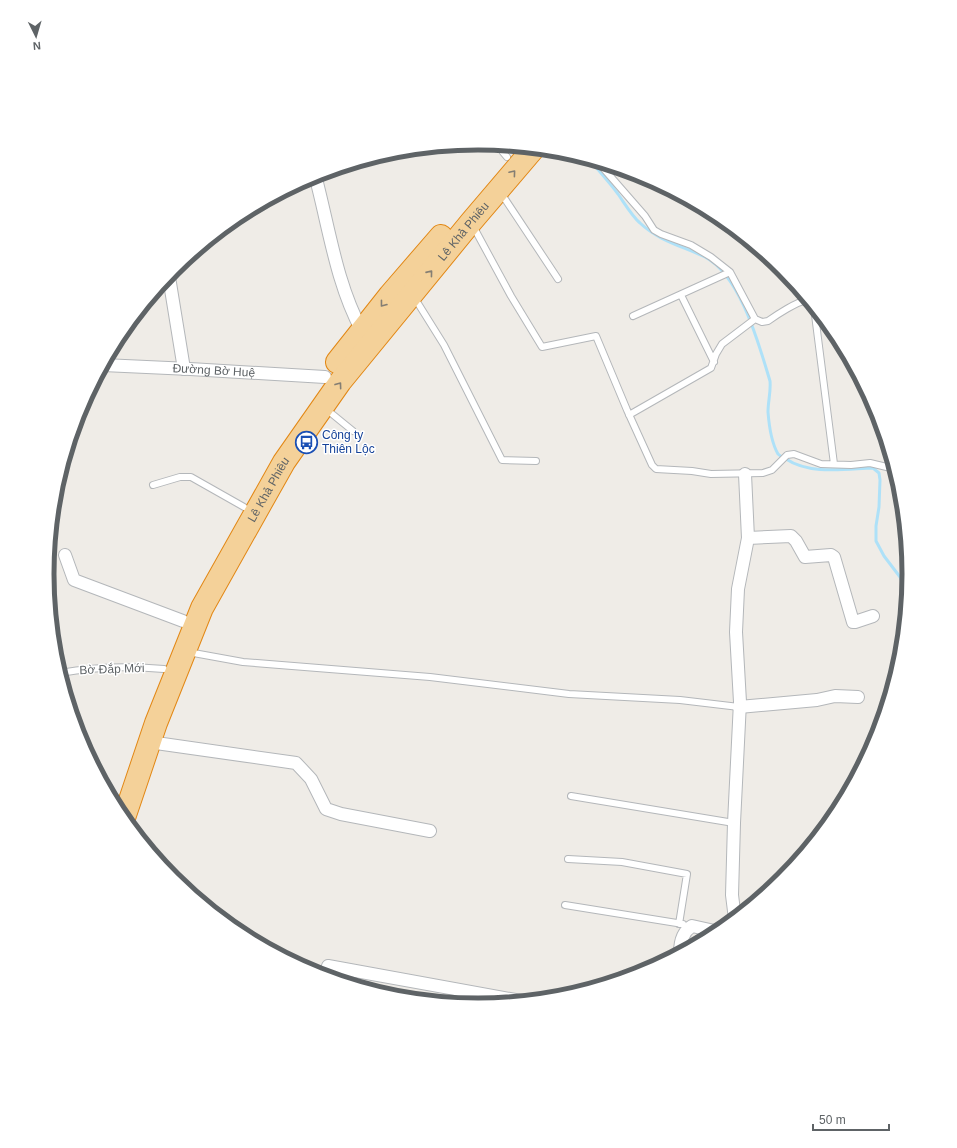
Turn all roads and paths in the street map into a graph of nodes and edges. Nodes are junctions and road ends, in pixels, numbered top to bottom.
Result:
1 (506, 150) edge
2 (530, 153) edge
3 (603, 168) edge
4 (317, 182) edge
5 (498, 190) junction
6 (471, 222) junction
7 (729, 273) junction
8 (558, 279) dead end
9 (170, 283) edge
10 (412, 294) junction
11 (681, 295) junction
12 (804, 301) edge
13 (634, 316) dead end
14 (817, 319) edge
15 (755, 320) junction
16 (362, 331) junction
17 (714, 362) junction
18 (109, 365) edge
19 (184, 369) junction
20 (326, 377) junction
21 (323, 407) junction
22 (629, 415) junction
23 (353, 431) dead end
24 (536, 461) dead end
25 (834, 464) junction
26 (890, 468) edge
27 (746, 474) junction
28 (153, 484) dead end
29 (244, 507) junction
30 (748, 538) junction
31 (65, 555) dead end
32 (873, 616) dead end
33 (183, 621) junction
34 (184, 652) junction
35 (164, 669) junction
36 (65, 672) edge
37 (858, 697) dead end
38 (739, 707) junction
39 (149, 742) junction
40 (117, 795) edge
41 (572, 796) dead end
42 (126, 811) edge
43 (734, 823) junction
44 (430, 831) dead end
45 (568, 859) dead end
46 (565, 905) dead end
47 (734, 913) edge
48 (680, 924) junction
49 (692, 926) junction
50 (710, 930) edge
51 (680, 948) edge
52 (327, 970) edge
53 (504, 998) edge

1 -> 16 highway, Lê Khả Phiêu
5 -> 2 highway, Lê Khả Phiêu
3 - 7 lane
4 - 16 street
5 - 6 highway, Lê Khả Phiêu
5 - 8 lane
10 -> 6 highway, Lê Khả Phiêu
6 - 22 lane
7 - 11 lane
7 - 15 lane
9 - 19 street
21 -> 10 highway, Lê Khả Phiêu
10 - 24 lane
11 - 13 lane
11 - 17 lane
12 - 15 lane
14 - 25 lane
15 - 17 lane
16 - 20 highway, Lê Khả Phiêu
17 - 22 lane
18 - 19 street, Đường Bờ Huệ
19 - 20 street, Đường Bờ Huệ
20 - 29 highway, Lê Khả Phiêu
21 - 23 lane
21 - 34 highway, Lê Khả Phiêu
22 - 27 lane
25 - 26 lane
25 - 27 lane
27 - 30 street
28 - 29 lane
29 - 33 highway, Lê Khả Phiêu
30 - 32 street
30 - 38 street
31 - 33 street
33 - 35 highway, Lê Khả Phiêu
34 - 38 lane
34 - 39 highway, Lê Khả Phiêu
35 - 36 lane, Bờ Đắp Mới
35 - 40 highway, Lê Khả Phiêu
37 - 38 street
38 - 43 street
39 - 42 highway, Lê Khả Phiêu
39 - 44 street
41 - 43 lane
43 - 47 street
45 - 48 lane
46 - 48 lane
48 - 49 lane
49 - 50 street
49 - 51 street
52 - 53 street

